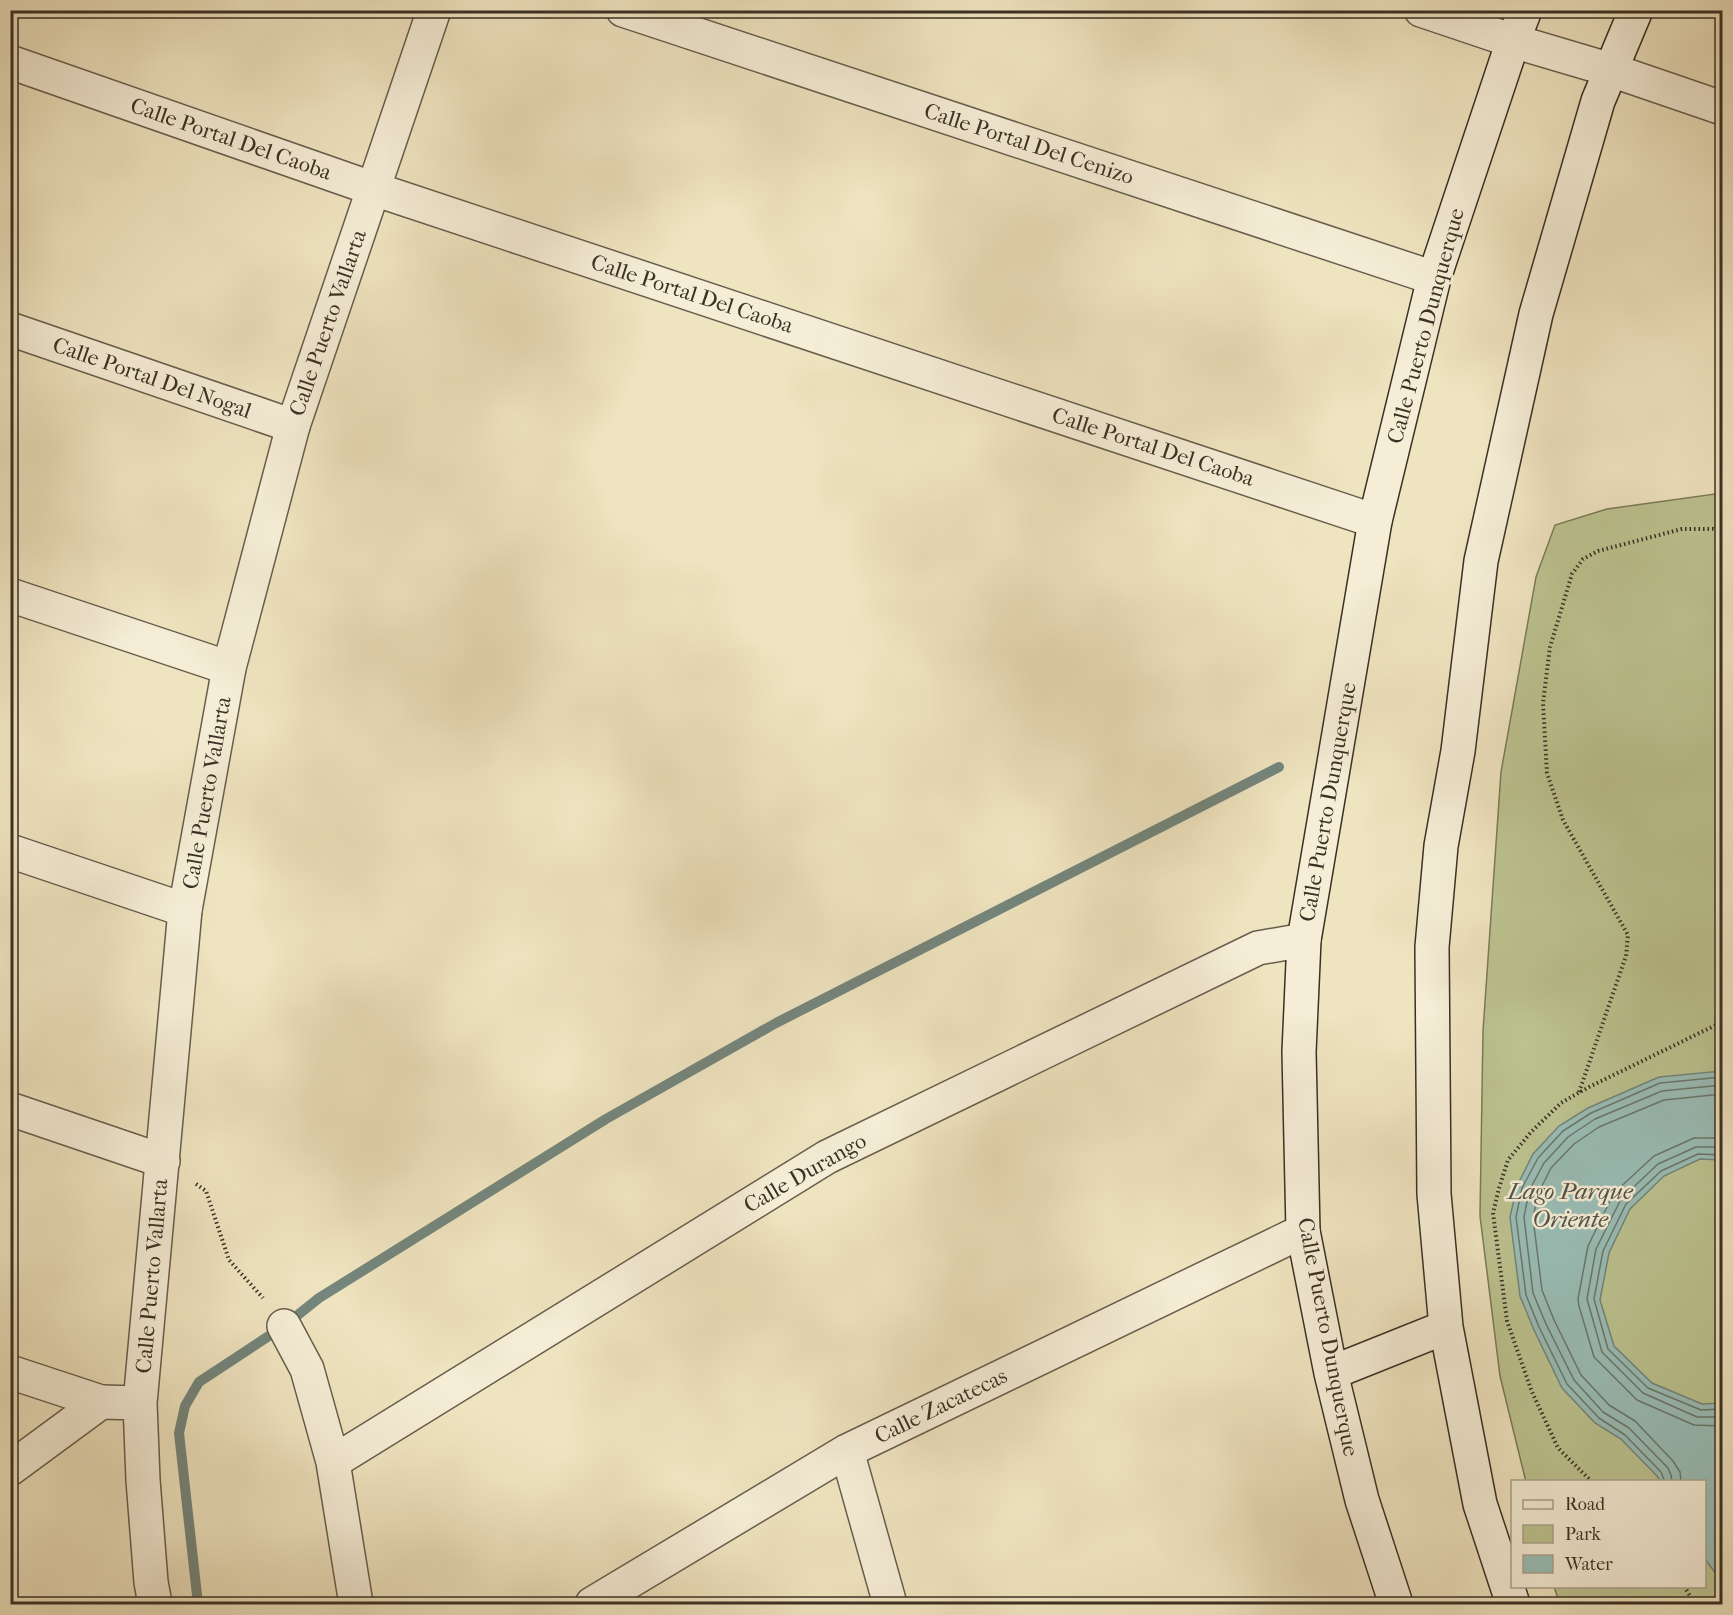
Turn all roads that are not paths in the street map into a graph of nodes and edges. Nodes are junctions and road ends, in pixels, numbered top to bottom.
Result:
1 (434, 10) edge
2 (623, 10) edge
3 (1421, 10) edge
4 (1525, 10) edge
5 (1636, 10) edge
6 (1513, 41) junction
7 (10, 62) edge
8 (1611, 70) junction
9 (1722, 108) edge
10 (374, 189) junction
11 (1434, 278) junction
12 (10, 329) edge
13 (293, 426) junction
14 (1376, 521) junction
15 (10, 595) edge
16 (229, 668) junction
17 (10, 851) edge
18 (185, 910) junction
19 (1304, 940) junction
20 (10, 1109) edge
21 (163, 1161) junction
22 (1303, 1231) junction
23 (284, 1326) road end
24 (1446, 1327) junction
25 (10, 1372) edge
26 (1331, 1373) junction
27 (101, 1402) junction
28 (140, 1403) junction
29 (847, 1451) junction
30 (333, 1462) junction
31 (10, 1469) edge
32 (609, 1600) edge
33 (155, 1605) edge
34 (356, 1605) edge
35 (890, 1605) edge
36 (1396, 1605) edge
37 (1513, 1605) edge

1 - 10 street, Calle Puerto Vallarta
2 - 11 street, Calle Portal Del Cenizo
3 - 6 street
4 - 6 street, Calle Puerto Dunquerque
5 - 8 street
6 - 8 street
6 - 11 street, Calle Puerto Dunquerque
7 - 10 street, Calle Portal Del Caoba
8 - 9 street
8 - 24 street
10 - 13 street, Calle Puerto Vallarta
10 - 14 street, Calle Portal Del Caoba
11 - 14 street, Calle Puerto Dunquerque
12 - 13 street, Calle Portal Del Nogal
13 - 16 street, Calle Puerto Vallarta
14 - 19 street, Calle Puerto Dunquerque
15 - 16 street
16 - 18 street, Calle Puerto Vallarta
17 - 18 street
18 - 21 street, Calle Puerto Vallarta
19 - 22 street, Calle Puerto Dunquerque
19 - 30 street, Calle Durango
20 - 21 street
21 - 28 street, Calle Puerto Vallarta
22 - 26 street, Calle Puerto Dunquerque
22 - 29 street, Calle Zacatecas
23 - 30 street
24 - 26 street
24 - 37 street
25 - 27 street
26 - 36 street, Calle Puerto Dunquerque
27 - 28 street
27 - 31 street
28 - 33 street, Calle Puerto Vallarta
29 - 32 street, Calle Zacatecas
29 - 35 street
30 - 34 street

